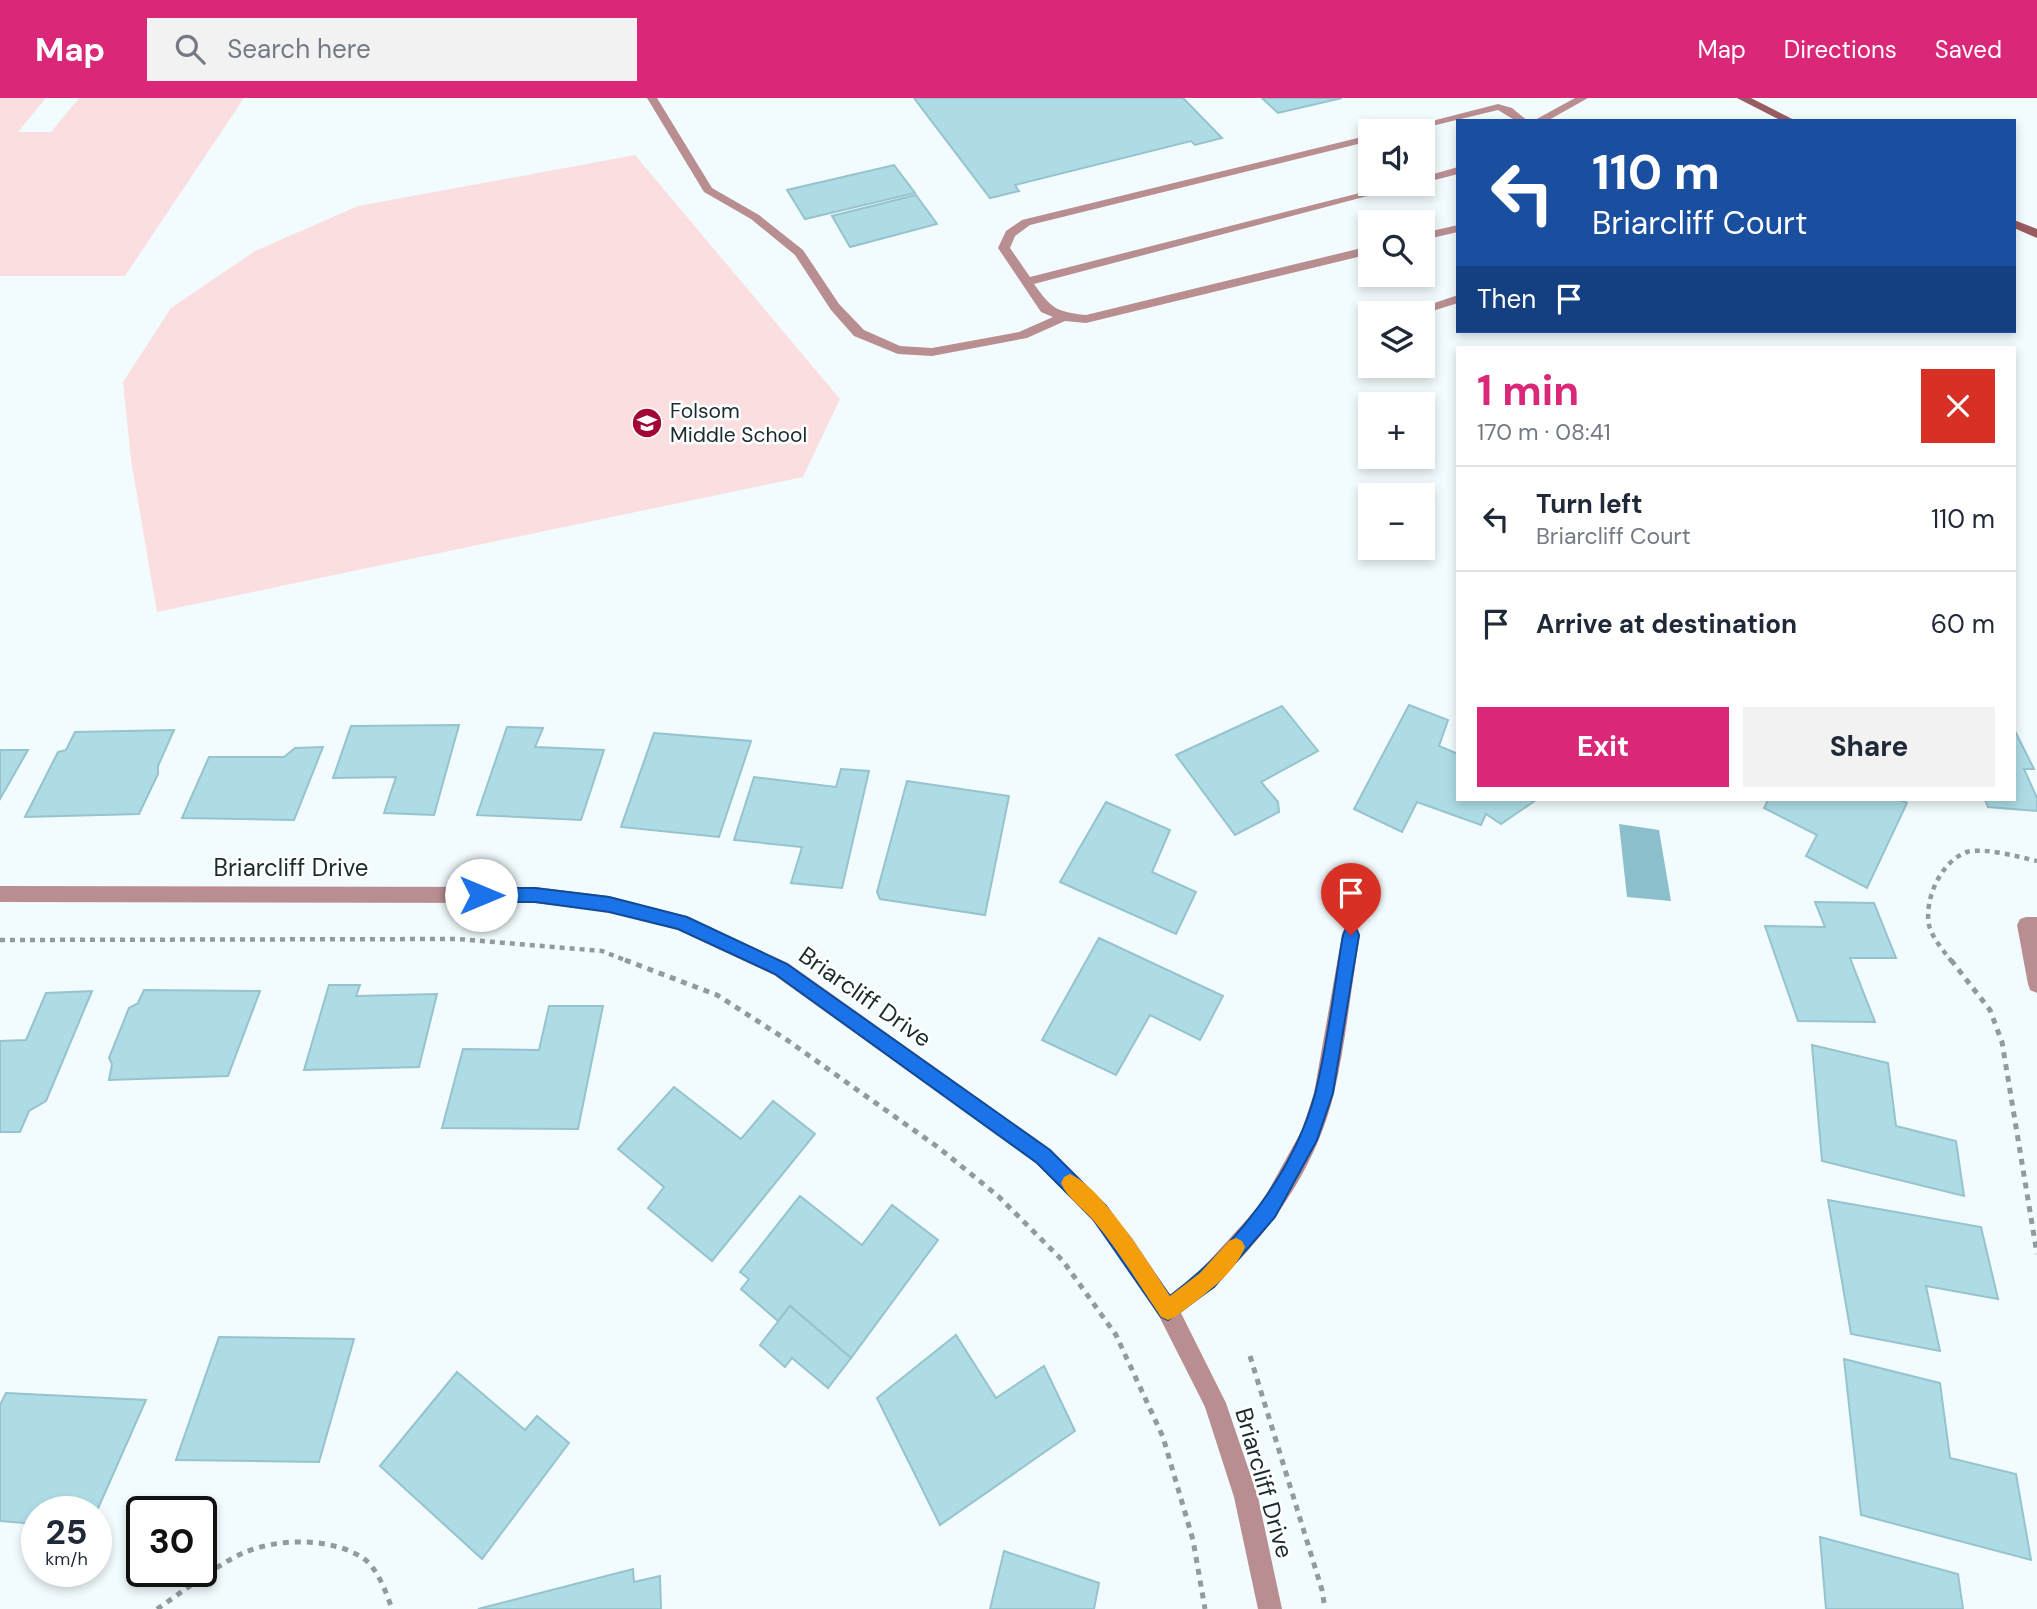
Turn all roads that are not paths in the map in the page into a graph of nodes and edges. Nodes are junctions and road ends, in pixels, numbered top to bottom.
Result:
1 (652, 98) edge
2 (1583, 98) edge
3 (1742, 98) edge
4 (1519, 119) edge
5 (1542, 119) edge
6 (1787, 119) edge
7 (1435, 122) edge
8 (1358, 141) edge
9 (1456, 171) edge
10 (1435, 177) edge
11 (1360, 196) edge
12 (2016, 224) edge
13 (1456, 229) edge
14 (1435, 234) edge
15 (2037, 234) edge
16 (1358, 253) edge
17 (1026, 282) junction
18 (1456, 300) edge
19 (1435, 306) edge
20 (1064, 317) junction
21 (0, 894) edge
22 (2037, 925) edge
23 (1351, 935) dead end
24 (2037, 984) edge
25 (1168, 1310) junction
26 (1270, 1609) edge

1 - 20 street
2 - 5 street
3 - 6 main road
4 - 7 street
8 - 17 street
9 - 10 street
11 - 17 street
12 - 15 main road
13 - 14 street
16 - 20 street
17 - 20 street
18 - 19 street
21 - 25 street, Briarcliff Drive
22 - 24 street
23 - 25 street
25 - 26 street, Briarcliff Drive

